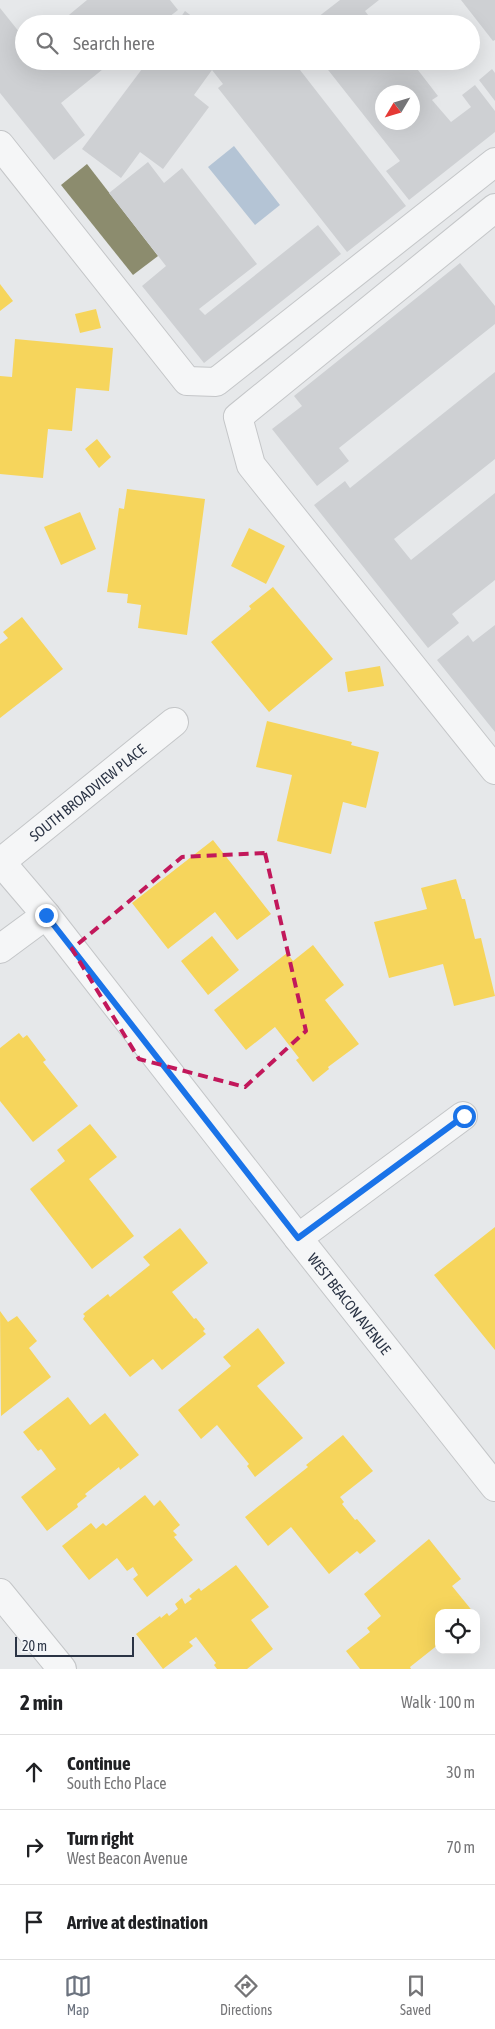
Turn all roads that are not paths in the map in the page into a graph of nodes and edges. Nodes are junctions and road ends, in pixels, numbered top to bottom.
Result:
1 (0, 145) edge
2 (495, 162) edge
3 (495, 208) edge
4 (174, 722) dead end
5 (495, 770) edge
6 (0, 862) edge
7 (46, 915) junction
8 (0, 949) edge
9 (464, 1116) dead end
10 (298, 1238) junction
11 (495, 1487) edge
12 (0, 1593) edge
13 (62, 1669) edge

1 - 2 street
3 - 5 street
4 - 6 street, SOUTH BROADVIEW PLACE
6 - 7 street, WEST BEACON AVENUE
7 - 8 street
7 - 10 street, WEST BEACON AVENUE
9 - 10 street
10 - 11 street, WEST BEACON AVENUE
12 - 13 street

